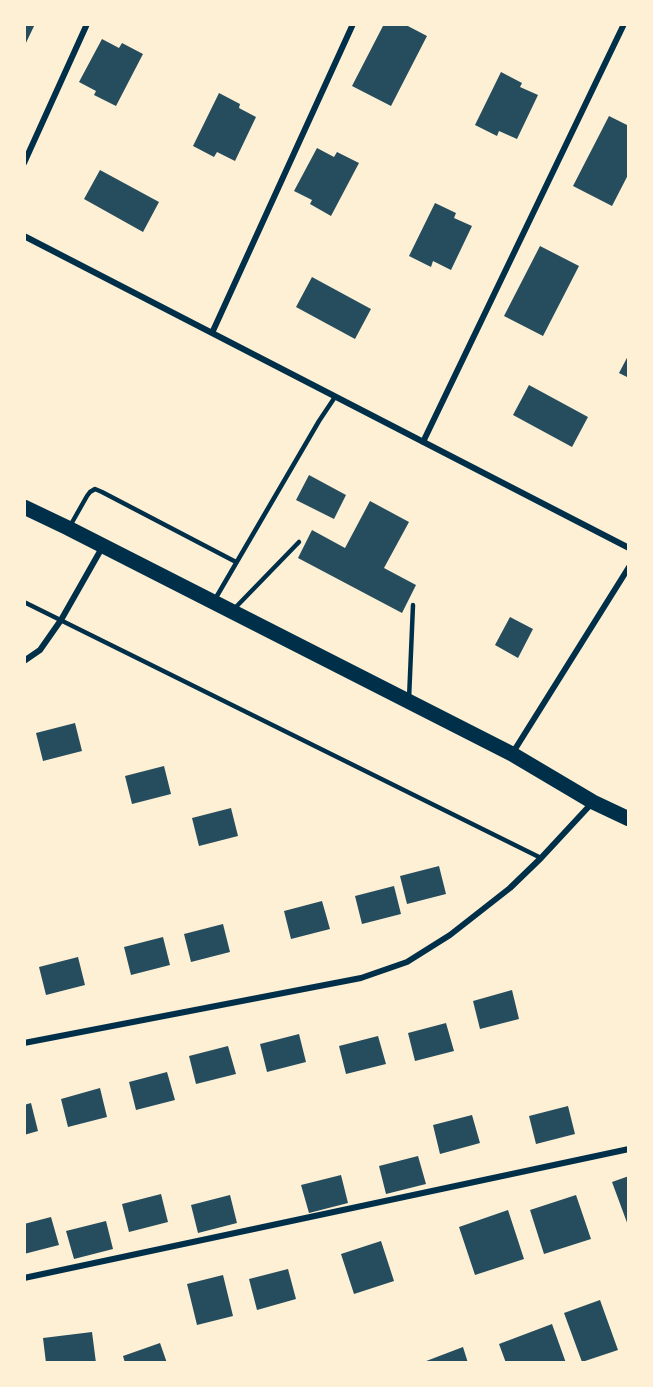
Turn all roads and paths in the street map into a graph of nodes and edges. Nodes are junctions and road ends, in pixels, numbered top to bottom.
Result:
1 (87, 24) edge
2 (353, 24) edge
3 (624, 24) edge
4 (24, 163) edge
5 (24, 236) edge
6 (212, 333) junction
7 (335, 397) junction
8 (423, 442) junction
9 (24, 507) edge
10 (68, 528) junction
11 (299, 542) dead end
12 (103, 546) junction
13 (629, 548) edge
14 (236, 562) junction
15 (629, 567) edge
16 (24, 602) edge
17 (213, 602) junction
18 (413, 604) dead end
19 (232, 612) junction
20 (61, 620) junction
21 (24, 661) edge
22 (409, 702) junction
23 (512, 754) junction
24 (593, 802) junction
25 (629, 819) edge
26 (541, 858) junction
27 (24, 1043) edge
28 (629, 1149) edge
29 (24, 1278) edge

1 - 4 street
2 - 6 street
3 - 8 street
5 - 6 street
6 - 7 street
7 - 8 street
7 - 14 lane
8 - 13 street
9 - 10 main road
10 - 12 main road
10 - 14 lane
11 - 19 lane
12 - 17 main road
12 - 20 street
14 - 17 lane
15 - 23 street
16 - 20 lane
17 - 19 main road
18 - 22 lane
19 - 22 main road
20 - 21 street
20 - 26 lane
22 - 23 main road
23 - 24 main road
24 - 25 main road
24 - 26 street
26 - 27 street
28 - 29 street

